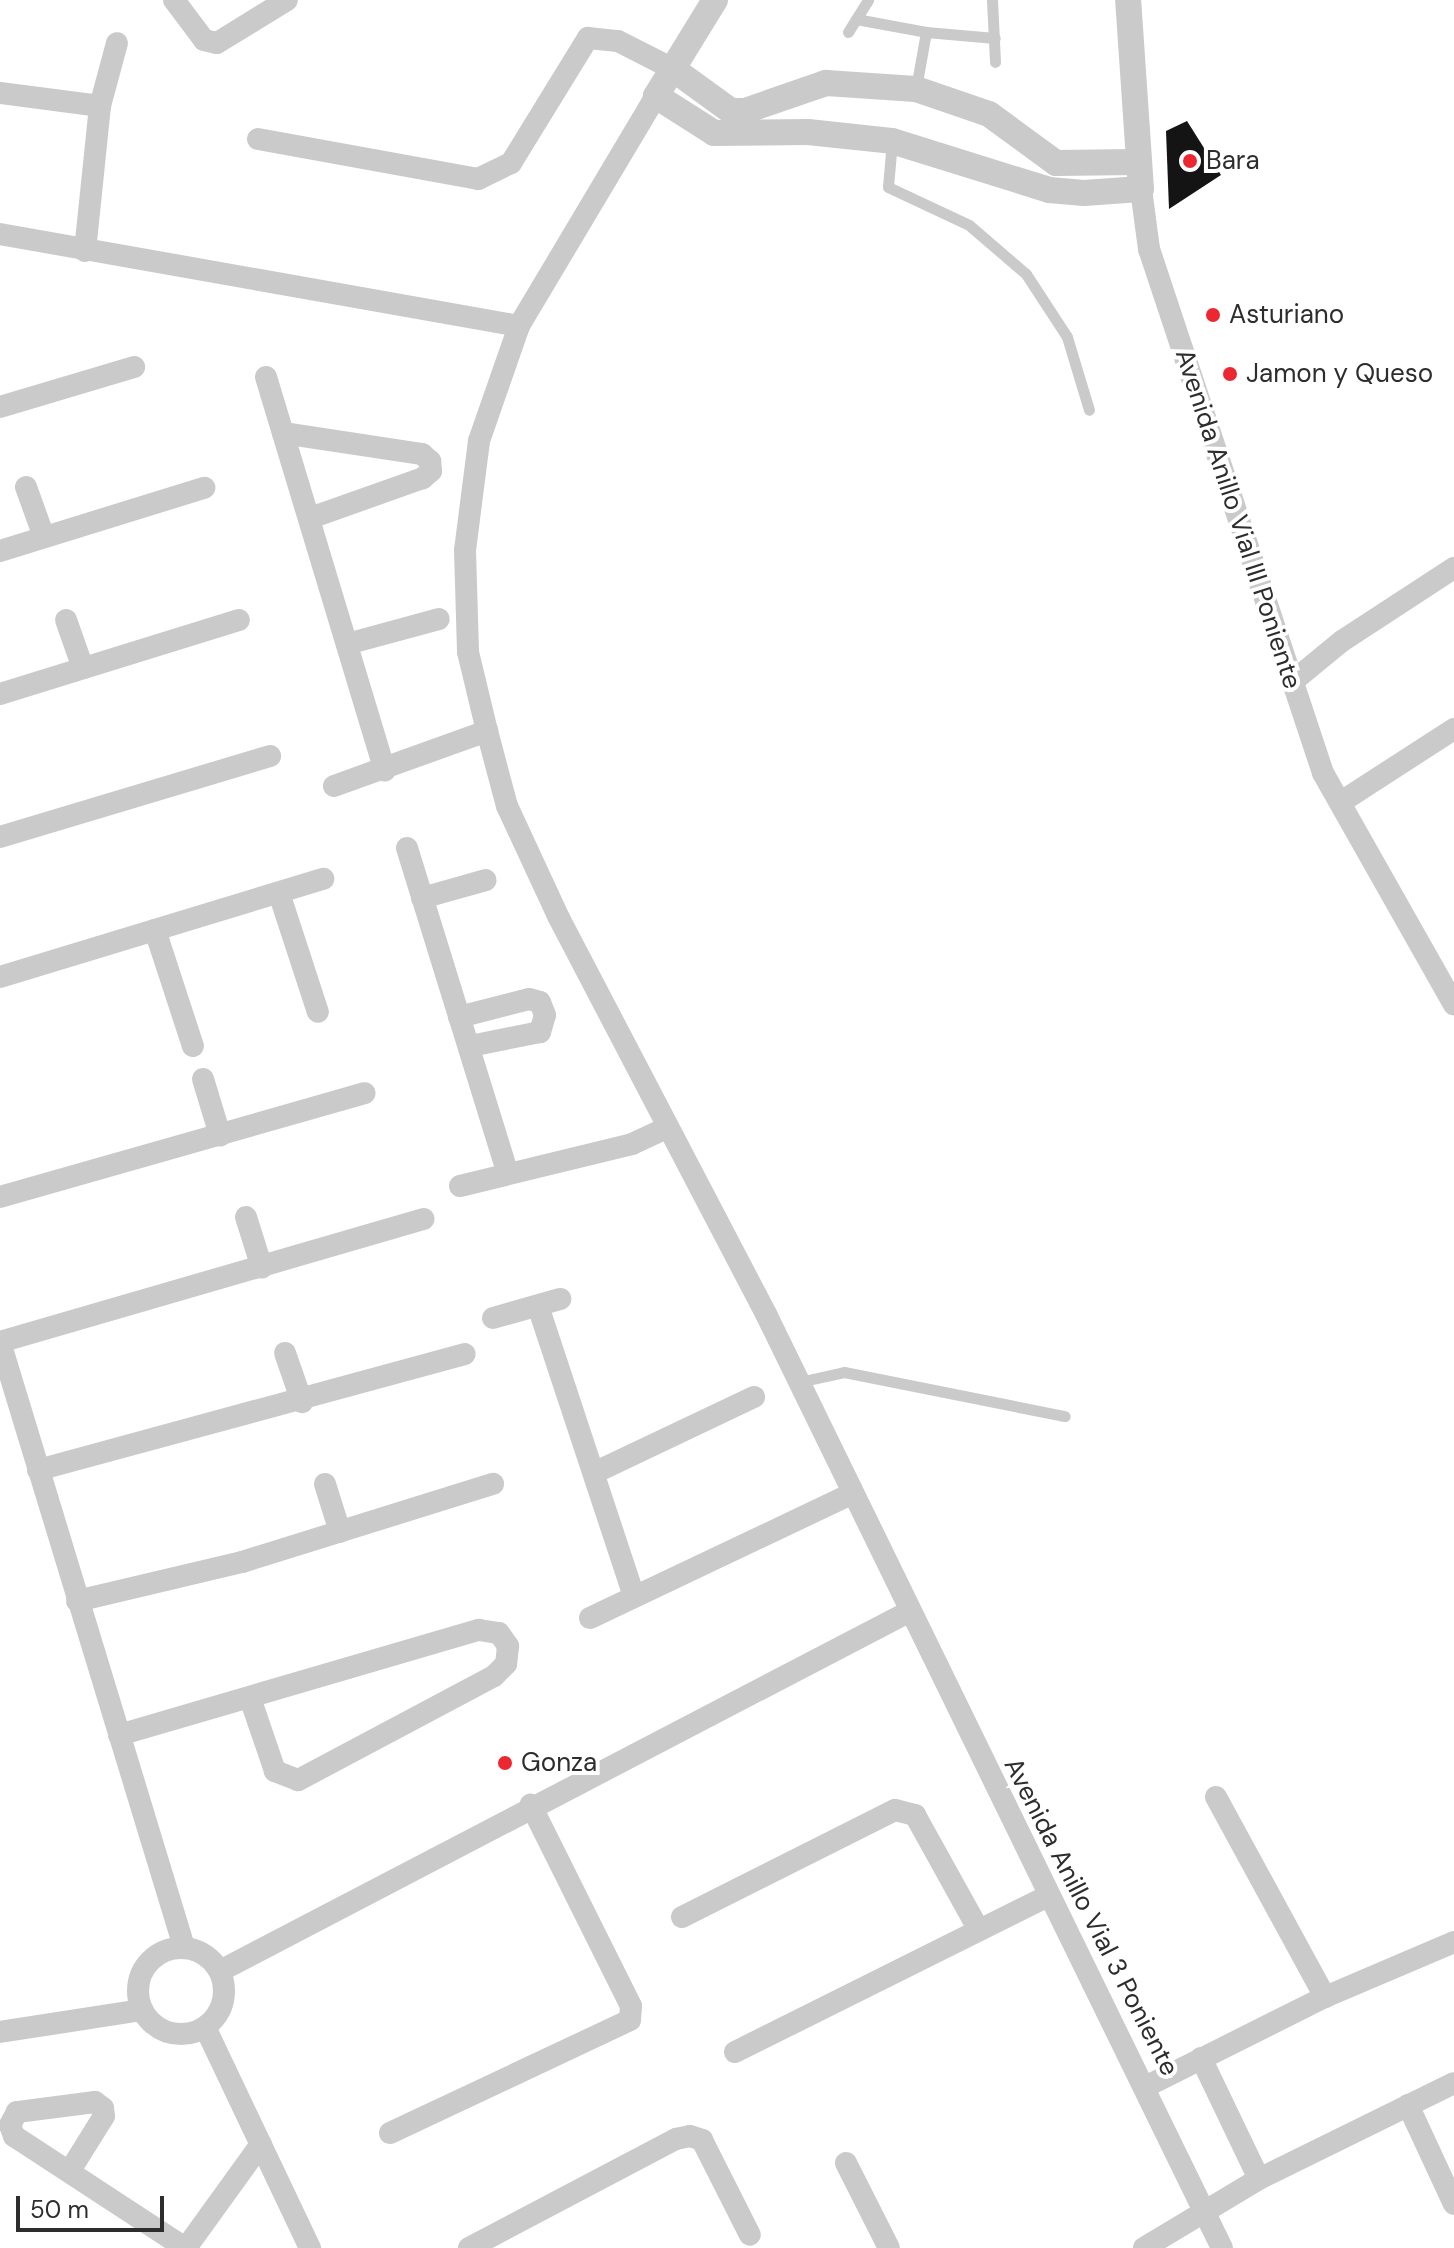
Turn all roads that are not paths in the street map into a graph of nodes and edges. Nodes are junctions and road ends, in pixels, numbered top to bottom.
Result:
1 (174, 0) edge
2 (287, 0) edge
3 (715, 0) edge
4 (868, 0) edge
5 (992, 0) edge
6 (1128, 0) edge
7 (856, 19) junction
8 (848, 32) dead end
9 (926, 32) junction
10 (995, 38) junction
11 (117, 43) dead end
12 (995, 62) dead end
13 (673, 69) junction
14 (802, 88) junction
15 (916, 89) junction
16 (0, 93) edge
17 (656, 96) junction
18 (100, 106) junction
19 (1007, 128) junction
20 (808, 132) junction
21 (258, 139) dead end
22 (892, 141) junction
23 (1137, 162) junction
24 (987, 166) junction
25 (1141, 189) junction
26 (0, 234) edge
27 (85, 251) junction
28 (519, 326) junction
29 (134, 367) dead end
30 (266, 377) dead end
31 (0, 407) edge
32 (1089, 410) dead end
33 (283, 433) junction
34 (26, 487) dead end
35 (204, 488) dead end
36 (310, 518) junction
37 (44, 537) junction
38 (0, 551) edge
39 (1454, 568) edge
40 (439, 619) dead end
41 (66, 620) dead end
42 (239, 620) dead end
43 (347, 644) junction
44 (83, 668) junction
45 (1292, 682) junction
46 (0, 694) edge
47 (1454, 729) edge
48 (487, 731) junction
49 (270, 756) dead end
50 (385, 770) junction
51 (334, 786) dead end
52 (1341, 802) junction
53 (0, 837) edge
54 (407, 848) dead end
55 (323, 879) dead end
56 (486, 880) dead end
57 (279, 893) junction
58 (422, 898) junction
59 (155, 930) junction
60 (0, 977) edge
61 (1454, 1005) edge
62 (318, 1012) dead end
63 (459, 1017) junction
64 (193, 1046) dead end
65 (470, 1046) junction
66 (203, 1079) dead end
67 (364, 1093) dead end
68 (667, 1128) junction
69 (220, 1135) junction
70 (507, 1171) junction
71 (460, 1186) dead end
72 (0, 1197) edge
73 (246, 1217) dead end
74 (424, 1219) dead end
75 (262, 1268) junction
76 (560, 1299) dead end
77 (538, 1306) junction
78 (493, 1318) dead end
79 (0, 1342) edge
80 (285, 1353) dead end
81 (464, 1354) dead end
82 (798, 1383) junction
83 (754, 1397) dead end
84 (302, 1402) junction
85 (1065, 1416) dead end
86 (38, 1470) junction
87 (596, 1472) junction
88 (325, 1484) dead end
89 (493, 1484) dead end
90 (851, 1494) junction
91 (340, 1532) junction
92 (634, 1597) junction
93 (77, 1601) junction
94 (910, 1611) junction
95 (590, 1618) dead end
96 (250, 1698) junction
97 (119, 1735) junction
98 (1216, 1797) dead end
99 (531, 1805) junction
100 (1048, 1896) junction
101 (682, 1917) dead end
102 (977, 1927) junction
103 (1454, 1942) edge
104 (184, 1947) junction
105 (220, 1971) junction
106 (1325, 1997) junction
107 (142, 2010) junction
108 (205, 2027) junction
109 (0, 2032) edge
110 (735, 2052) dead end
111 (1201, 2058) junction
112 (1454, 2083) edge
113 (1145, 2087) junction
114 (1408, 2105) junction
115 (390, 2133) dead end
116 (261, 2144) junction
117 (846, 2163) dead end
118 (71, 2169) dead end
119 (1259, 2179) junction
120 (1454, 2204) edge
121 (1205, 2214) junction
122 (750, 2235) dead end
123 (186, 2248) edge
124 (310, 2248) edge
125 (469, 2248) edge
126 (889, 2248) edge
127 (1144, 2248) edge
128 (1222, 2248) edge

1 - 2 street
3 - 13 street
4 - 7 lane
5 - 10 lane
6 - 23 street, Avenida Anillo Vial III Poniente
7 - 8 lane
7 - 9 lane
9 - 10 lane
9 - 15 lane
10 - 12 lane
11 - 18 street
13 - 14 street
13 - 17 street
13 - 21 street
14 - 15 street
14 - 20 street
15 - 19 street
16 - 18 street
17 - 20 street
17 - 28 street, Avenida Anillo Vial 3 Poniente
18 - 27 street
19 - 23 street
19 - 24 street
20 - 22 street
22 - 24 street
22 - 32 lane
23 - 25 street, Avenida Anillo Vial III Poniente
24 - 25 street
25 - 45 street, Avenida Anillo Vial III Poniente
26 - 27 street
27 - 28 street
28 - 48 street, Avenida Anillo Vial 3 Poniente
29 - 31 street
30 - 33 street
33 - 36 street
33 - 36 street
34 - 37 street
35 - 37 street
36 - 43 street
37 - 38 street
39 - 45 street
40 - 43 street
41 - 44 street
42 - 44 street
43 - 50 street
44 - 46 street
45 - 52 street, Avenida Anillo Vial III Poniente
47 - 52 street
48 - 50 street
48 - 68 street, Avenida Anillo Vial 3 Poniente
49 - 53 street
50 - 51 street
52 - 61 street, Avenida Anillo Vial III Poniente
54 - 58 street
55 - 57 street
56 - 58 street
57 - 59 street
57 - 62 street
58 - 63 street
59 - 60 street
59 - 64 street
63 - 65 street
63 - 65 street
65 - 70 street
66 - 69 street
67 - 69 street
68 - 70 street
68 - 82 street, Avenida Anillo Vial 3 Poniente
69 - 72 street
70 - 71 street
73 - 75 street
74 - 75 street
75 - 79 street
76 - 77 street
77 - 78 street
77 - 87 street
79 - 86 street
80 - 84 street
81 - 84 street
82 - 85 lane
82 - 90 street, Avenida Anillo Vial 3 Poniente
83 - 87 street
84 - 86 street
86 - 93 street
87 - 92 street
88 - 91 street
89 - 91 street
90 - 92 street
90 - 94 street, Avenida Anillo Vial 3 Poniente
91 - 93 street
92 - 95 street
93 - 97 street
94 - 99 street
94 - 100 street, Avenida Anillo Vial 3 Poniente
96 - 96 street
96 - 97 street
97 - 104 street
98 - 106 street
99 - 105 street
99 - 115 street
100 - 102 street
100 - 113 street, Avenida Anillo Vial 3 Poniente
101 - 102 street
102 - 110 street
103 - 106 street
104 - 105 street
104 - 107 street
105 - 108 street
106 - 111 street
107 - 108 street
107 - 109 street
108 - 116 street
111 - 113 street
111 - 119 street
112 - 114 street
113 - 121 street, Avenida Anillo Vial 3 Poniente
114 - 119 street
114 - 120 street
116 - 123 street
116 - 124 street
117 - 126 street
118 - 123 street
119 - 121 street
121 - 127 street
121 - 128 street, Avenida Anillo Vial 3 Poniente
122 - 125 street

